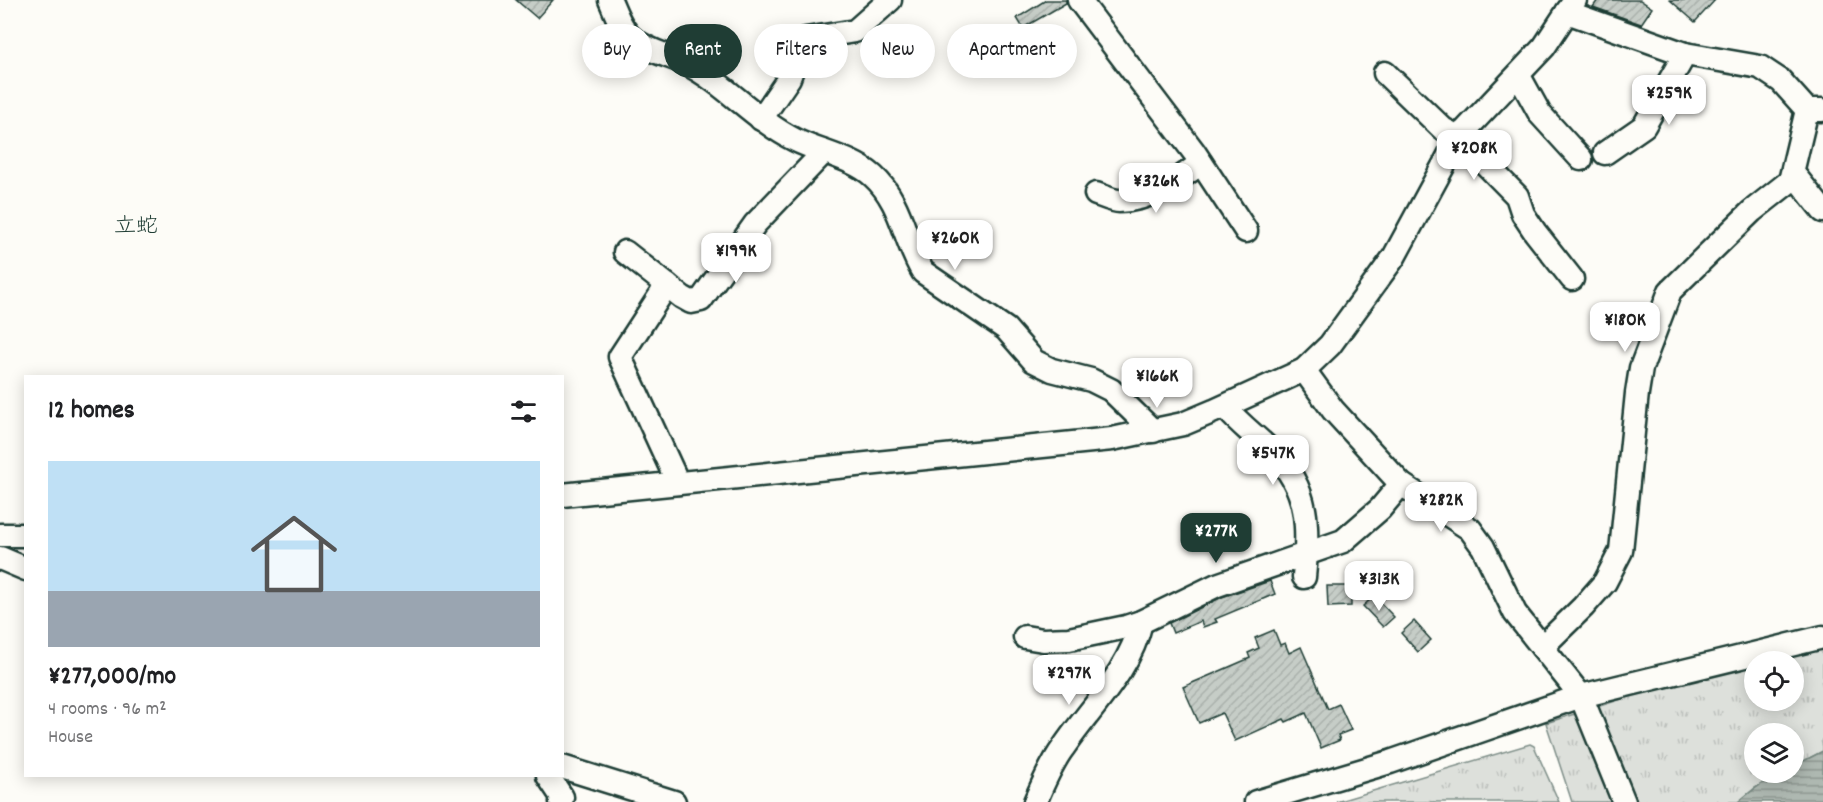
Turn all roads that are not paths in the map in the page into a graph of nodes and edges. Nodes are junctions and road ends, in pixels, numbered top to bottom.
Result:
1 (610, 0) edge
2 (890, 0) edge
3 (1079, 0) edge
4 (1571, 6) edge
5 (1685, 54) junction
6 (1385, 73) dead end
7 (1519, 76) junction
8 (1815, 110) edge
9 (761, 119) junction
10 (1459, 137) junction
11 (824, 152) junction
12 (1605, 153) dead end
13 (1581, 159) dead end
14 (1201, 163) junction
15 (1793, 173) junction
16 (1096, 194) dead end
17 (1819, 201) edge
18 (1246, 231) dead end
19 (625, 252) dead end
20 (1572, 279) dead end
21 (668, 285) junction
22 (1304, 370) junction
23 (1225, 407) junction
24 (1153, 431) junction
25 (678, 483) junction
26 (1401, 483) junction
27 (564, 495) edge
28 (24, 534) edge
29 (0, 535) edge
30 (1306, 554) junction
31 (0, 558) edge
32 (24, 568) edge
33 (1304, 577) dead end
34 (1141, 622) junction
35 (1823, 636) edge
36 (1024, 637) dead end
37 (1542, 647) junction
38 (1582, 701) junction
39 (564, 768) edge
40 (549, 777) edge
41 (561, 802) edge
42 (674, 802) edge
43 (1035, 802) edge
44 (1256, 802) edge
45 (1624, 802) edge

1 - 9 street
2 - 9 street
3 - 14 street
4 - 5 street
4 - 7 street
5 - 8 street
5 - 12 street
6 - 10 street
7 - 10 street
7 - 13 street
8 - 15 street
9 - 11 street
10 - 20 street
10 - 22 street
11 - 21 street
11 - 24 street
14 - 16 street
14 - 18 street
15 - 17 street
15 - 37 street
19 - 21 street
21 - 25 street
22 - 23 street
22 - 26 street
23 - 24 street
23 - 30 street
24 - 25 street
25 - 27 street
26 - 30 street
26 - 37 street
28 - 29 street
30 - 33 street
30 - 34 street
31 - 32 street
34 - 36 street
34 - 43 street
35 - 38 street
37 - 38 street
38 - 44 street
38 - 45 street
39 - 42 street
40 - 41 street

